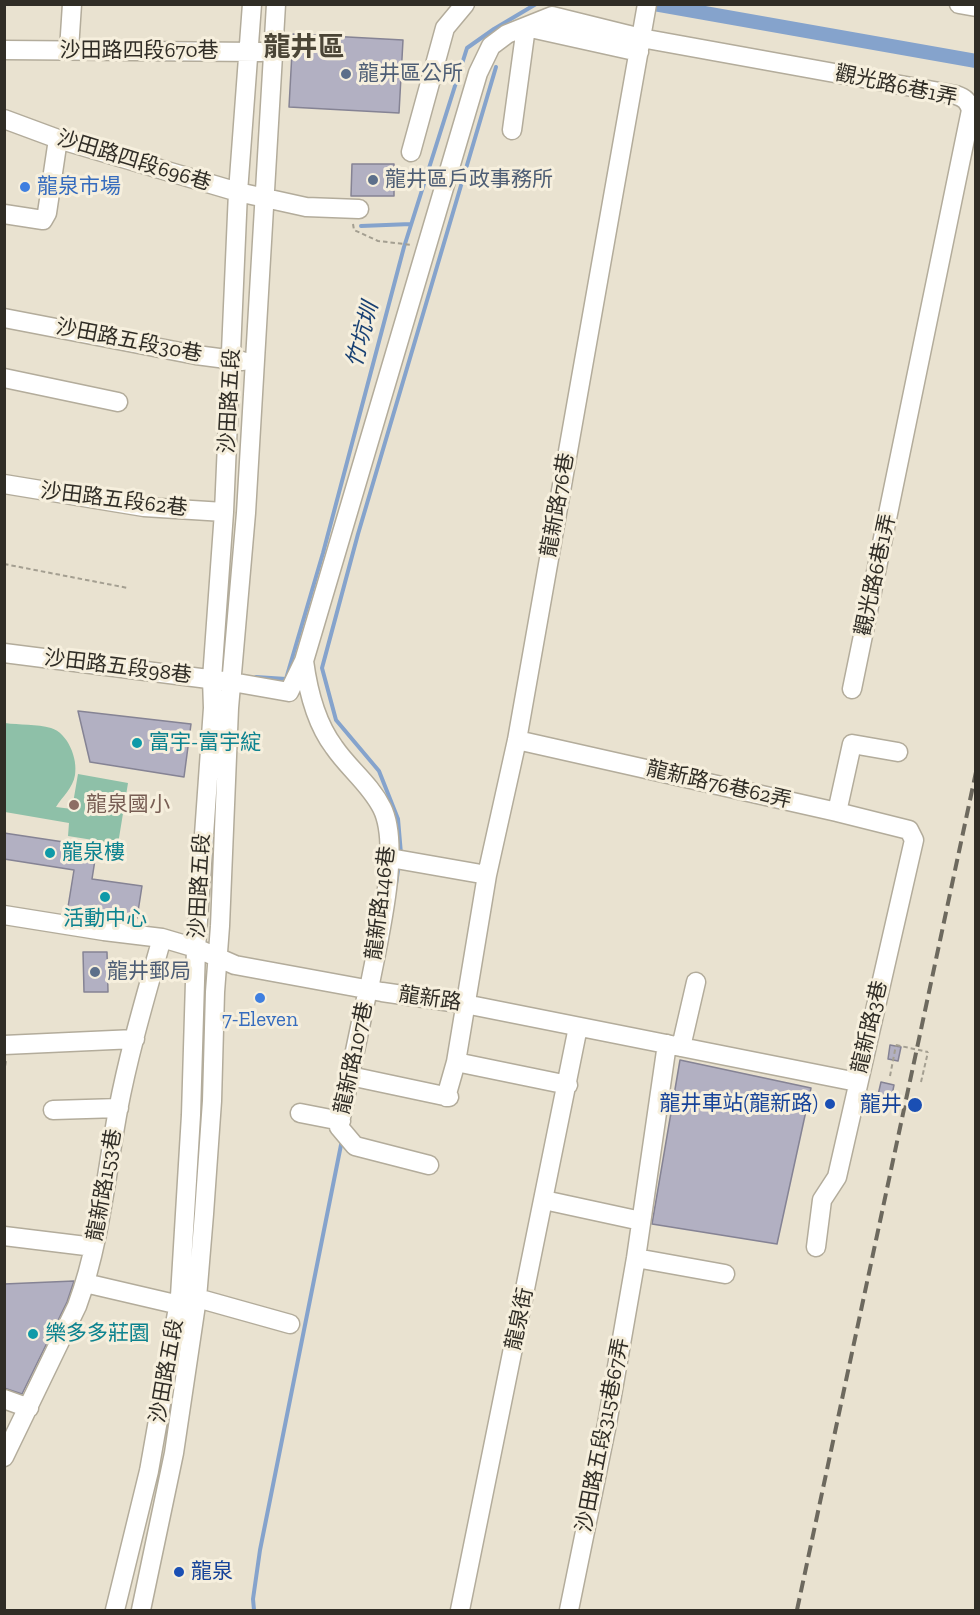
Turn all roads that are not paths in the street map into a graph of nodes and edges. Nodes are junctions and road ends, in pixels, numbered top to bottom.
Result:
1 (72, 4) edge
2 (252, 4) edge
3 (276, 4) edge
4 (465, 4) edge
5 (647, 4) edge
6 (959, 4) edge
7 (975, 7) edge
8 (526, 27) junction
9 (641, 38) junction
10 (4, 50) edge
11 (69, 50) junction
12 (249, 51) junction
13 (273, 52) junction
14 (244, 112) junction
15 (269, 112) junction
16 (4, 119) edge
17 (512, 130) dead end
18 (58, 138) junction
19 (411, 152) dead end
20 (238, 192) junction
21 (265, 198) junction
22 (359, 209) road end
23 (4, 214) edge
24 (4, 318) edge
25 (231, 360) junction
26 (254, 363) junction
27 (4, 378) edge
28 (118, 402) dead end
29 (4, 484) edge
30 (224, 512) junction
31 (4, 653) edge
32 (304, 661) junction
33 (212, 679) junction
34 (232, 682) junction
35 (852, 689) dead end
36 (517, 740) junction
37 (898, 752) dead end
38 (837, 812) junction
39 (914, 840) joint
40 (397, 859) junction
41 (488, 875) junction
42 (4, 915) edge
43 (162, 938) junction
44 (196, 948) junction
45 (217, 957) junction
46 (696, 982) dead end
47 (373, 990) junction
48 (465, 1004) junction
49 (578, 1027) junction
50 (135, 1039) junction
51 (4, 1045) edge
52 (674, 1046) junction
53 (456, 1062) junction
54 (355, 1077) junction
55 (857, 1082) junction
56 (568, 1085) junction
57 (119, 1108) junction
58 (53, 1110) dead end
59 (300, 1113) dead end
60 (343, 1129) junction
61 (429, 1164) dead end
62 (544, 1200) junction
63 (641, 1221) junction
64 (4, 1236) edge
65 (94, 1247) junction
66 (816, 1247) dead end
67 (636, 1258) junction
68 (725, 1274) dead end
69 (85, 1283) junction
70 (190, 1304) junction
71 (290, 1324) dead end
72 (4, 1399) edge
73 (18, 1416) edge
74 (4, 1457) edge
75 (115, 1611) edge
76 (141, 1611) edge
77 (460, 1611) edge
78 (569, 1611) edge

1 - 11 street
2 - 12 street, 沙田路五段
3 - 13 street, 沙田路五段
4 - 19 street
5 - 9 street, 龍新路76巷
6 - 7 street
8 - 9 street, 觀光路6巷1弄
8 - 17 street
8 - 32 street, 觀光路6巷1弄
9 - 35 street, 觀光路6巷1弄
9 - 36 street, 龍新路76巷
10 - 11 street, 沙田路四段670巷
11 - 12 street, 沙田路四段670巷
12 - 13 street, 沙田路四段670巷
12 - 14 street, 沙田路五段
13 - 15 street, 沙田路五段
14 - 15 street
14 - 20 street, 沙田路五段
15 - 21 street, 沙田路五段
16 - 18 street, 沙田路四段696巷
18 - 20 street, 沙田路四段696巷
18 - 23 street
20 - 21 street, 沙田路四段696巷
20 - 25 street, 沙田路五段
21 - 22 street, 沙田路四段696巷
21 - 26 street, 沙田路五段
24 - 25 street, 沙田路五段30巷
25 - 26 street, 沙田路五段30巷
25 - 30 street, 沙田路五段
26 - 34 street, 沙田路五段
27 - 28 street
29 - 30 street, 沙田路五段62巷
30 - 33 street, 沙田路五段
31 - 33 street, 沙田路五段98巷
32 - 34 street, 沙田路五段98巷
32 - 40 street, 龍新路146巷
33 - 34 street, 沙田路五段98巷
33 - 44 street, 沙田路五段
34 - 45 street, 沙田路五段
36 - 38 street, 龍新路76巷62弄
36 - 41 street, 龍新路76巷
37 - 38 street
38 - 39 street, 龍新路76巷62弄
39 - 55 street, 龍新路3巷
40 - 41 street
40 - 47 street, 龍新路146巷
41 - 48 street, 龍新路76巷
42 - 43 street, 龍新路
43 - 44 street, 龍新路
43 - 50 street, 龍新路153巷
44 - 45 street, 龍新路
44 - 70 street, 沙田路五段
45 - 47 street, 龍新路
45 - 70 street, 沙田路五段
46 - 52 street, 沙田路五段315巷67弄
47 - 48 street, 龍新路
47 - 54 street, 龍新路107巷
48 - 49 street, 龍新路
48 - 53 street, 龍新路76巷
49 - 52 street, 龍新路
49 - 56 street, 龍泉街
50 - 51 street
50 - 57 street, 龍新路153巷
52 - 55 street, 龍新路
52 - 63 street, 沙田路五段315巷67弄
53 - 54 street, 龍新路76巷
53 - 56 street
54 - 60 street, 龍新路107巷
55 - 66 street, 龍新路3巷
56 - 62 street, 龍泉街
57 - 58 street
57 - 65 street, 龍新路153巷
59 - 60 street
60 - 61 street
62 - 63 street
62 - 77 street, 龍泉街
63 - 67 street, 沙田路五段315巷67弄
64 - 65 street
65 - 69 street, 龍新路153巷
67 - 68 street
67 - 78 street, 沙田路五段315巷67弄
69 - 70 street
69 - 73 street, 龍新路153巷
70 - 71 street
70 - 75 street, 沙田路五段
70 - 76 street, 沙田路五段
72 - 73 street
73 - 74 street, 龍新路153巷

